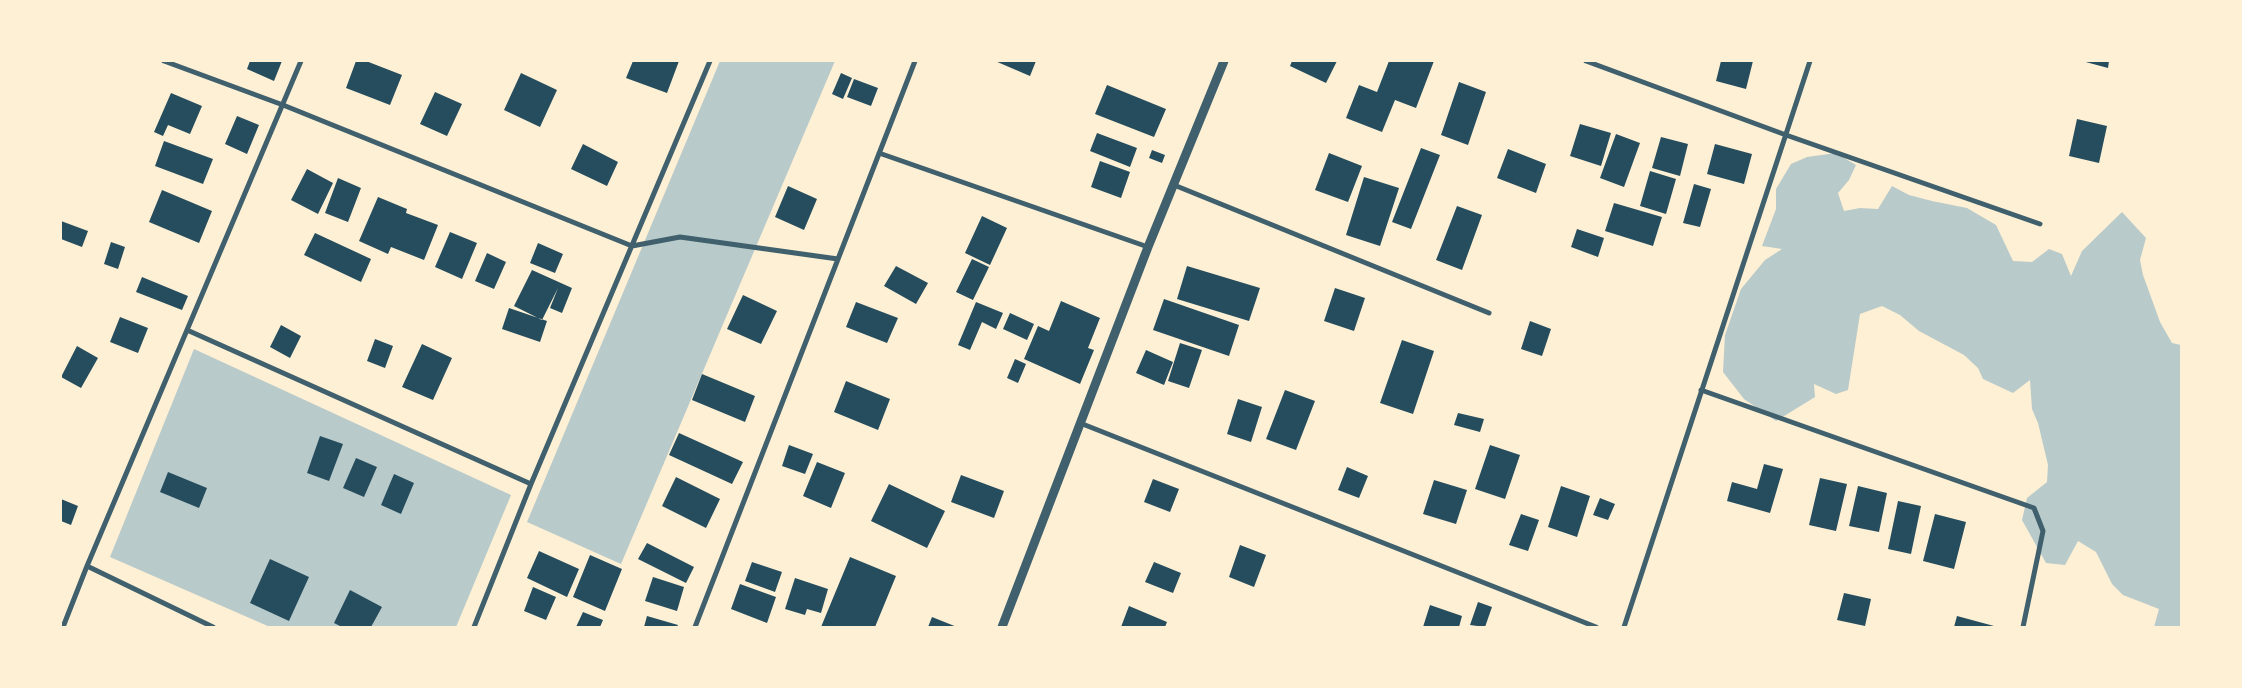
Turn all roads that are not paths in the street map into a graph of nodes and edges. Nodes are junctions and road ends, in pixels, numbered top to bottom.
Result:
1 (164, 61) edge
2 (301, 61) edge
3 (710, 61) edge
4 (915, 61) edge
5 (1224, 61) edge
6 (1586, 61) edge
7 (1810, 61) edge
8 (283, 105) junction
9 (1786, 135) junction
10 (879, 153) junction
11 (1174, 185) junction
12 (2040, 224) dead end
13 (632, 246) junction
14 (1148, 247) junction
15 (838, 259) junction
16 (1489, 312) dead end
17 (187, 330) junction
18 (1701, 390) junction
19 (1080, 423) junction
20 (532, 484) junction
21 (87, 566) junction
22 (63, 627) edge
23 (213, 627) edge
24 (474, 627) edge
25 (695, 627) edge
26 (1002, 627) edge
27 (1596, 627) edge
28 (1624, 627) edge
29 (2023, 627) edge

1 - 8 street
2 - 8 street
3 - 13 street
4 - 10 street
5 - 11 street
6 - 9 street
7 - 9 street
8 - 13 street
8 - 17 street
9 - 12 street
9 - 18 street
10 - 14 street
10 - 15 street
11 - 14 street
11 - 16 street
13 - 15 street
13 - 20 street
14 - 19 street
15 - 25 street
17 - 20 street
17 - 21 street
18 - 28 street
18 - 29 street
19 - 26 street
19 - 27 street
20 - 24 street
21 - 22 street
21 - 23 street

